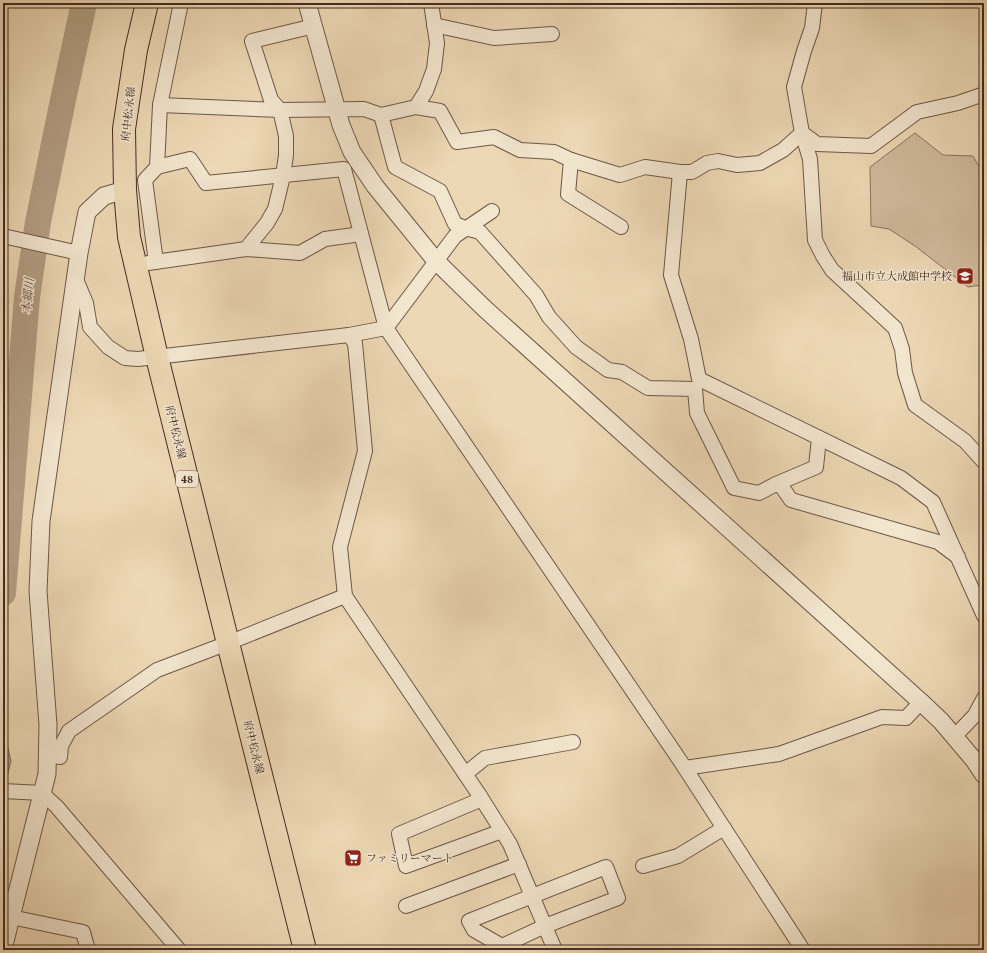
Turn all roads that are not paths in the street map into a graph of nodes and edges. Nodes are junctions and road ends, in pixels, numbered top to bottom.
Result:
1 (148, 3) edge
2 (181, 3) edge
3 (307, 3) edge
4 (431, 3) edge
5 (815, 3) edge
6 (434, 25) junction
7 (314, 26) junction
8 (552, 34) dead end
9 (984, 94) edge
10 (160, 105) junction
11 (416, 107) junction
12 (280, 110) junction
13 (337, 110) junction
14 (381, 115) junction
15 (802, 133) junction
16 (571, 160) junction
17 (157, 167) junction
18 (680, 172) junction
19 (283, 176) junction
20 (125, 190) junction
21 (492, 211) dead end
22 (621, 227) dead end
23 (465, 228) junction
24 (361, 234) junction
25 (3, 236) edge
26 (246, 249) junction
27 (72, 252) junction
28 (436, 261) junction
29 (146, 264) junction
30 (76, 277) junction
31 (386, 328) junction
32 (349, 335) junction
33 (157, 356) junction
34 (697, 384) junction
35 (819, 438) junction
36 (984, 462) edge
37 (776, 484) junction
38 (958, 557) junction
39 (345, 596) junction
40 (984, 616) edge
41 (228, 644) junction
42 (984, 698) edge
43 (921, 702) junction
44 (954, 737) junction
45 (573, 742) dead end
46 (47, 755) junction
47 (685, 768) junction
48 (465, 774) junction
49 (984, 775) edge
50 (8, 792) edge
51 (42, 793) junction
52 (480, 796) junction
53 (724, 828) junction
54 (502, 831) junction
55 (519, 864) junction
56 (643, 866) dead end
57 (532, 896) junction
58 (406, 906) dead end
59 (11, 917) junction
60 (545, 926) junction
61 (3, 949) edge
62 (88, 950) edge
63 (179, 950) edge
64 (305, 950) edge
65 (555, 950) edge
66 (803, 950) edge

1 - 20 main road, 府中松永線 / 48
2 - 10 street
3 - 7 street
4 - 6 street
5 - 15 street
6 - 8 street
6 - 11 street
7 - 12 street
7 - 13 street
9 - 15 street
10 - 12 street
10 - 17 street
11 - 14 street
11 - 16 street
12 - 13 street
12 - 19 street
13 - 14 street
13 - 28 street
14 - 23 street
15 - 18 street
15 - 36 street
16 - 18 street
16 - 22 street
17 - 19 street
17 - 29 street
18 - 34 street
19 - 24 street
19 - 26 street
20 - 27 street
20 - 29 main road, 府中松永線 / 48
21 - 23 street
23 - 28 street
23 - 34 street
24 - 26 street
24 - 31 street
25 - 27 street
26 - 29 street
27 - 30 street
28 - 31 street
28 - 43 street
29 - 33 main road, 府中松永線 / 48
30 - 33 street
30 - 46 street
31 - 32 street
31 - 47 street
32 - 33 street
32 - 39 street
33 - 41 main road, 府中松永線 / 48
34 - 35 street
34 - 37 street
35 - 37 street
35 - 38 street
37 - 38 street
38 - 40 street
39 - 41 street
39 - 48 street
41 - 46 street
41 - 64 main road, 府中松永線 / 48
42 - 44 street
43 - 44 street
43 - 47 street
44 - 49 street
45 - 48 street
46 - 51 street
47 - 53 street
48 - 52 street
50 - 51 street
51 - 59 street
51 - 63 street
52 - 54 street
52 - 54 street
53 - 56 street
53 - 66 street
54 - 55 street
55 - 57 street
55 - 58 street
57 - 60 street
57 - 60 street
57 - 60 street
59 - 61 street
59 - 62 street
60 - 65 street

